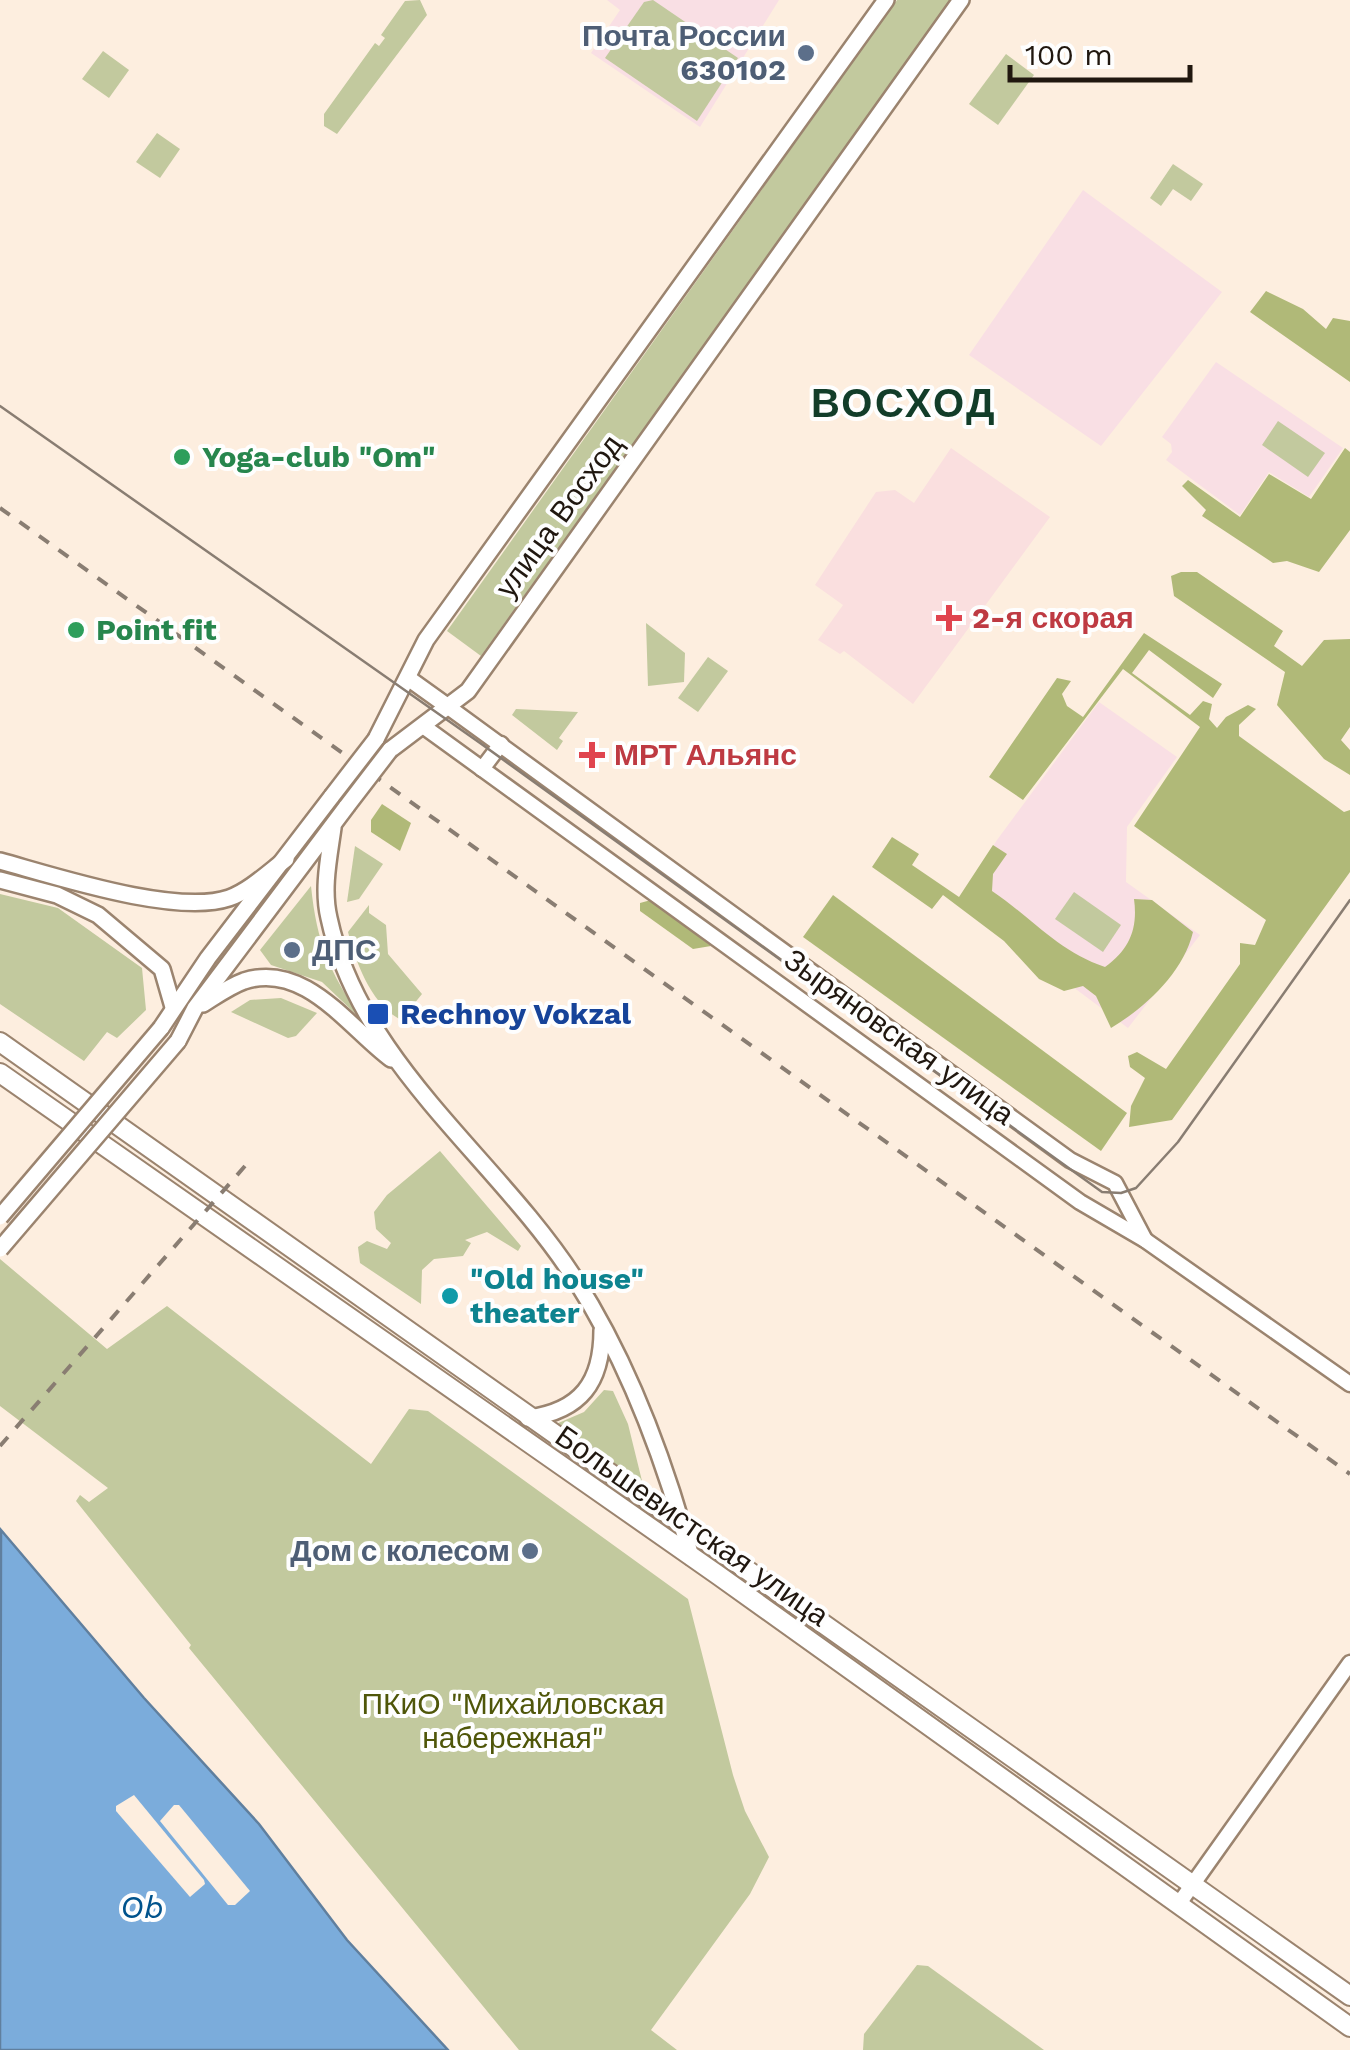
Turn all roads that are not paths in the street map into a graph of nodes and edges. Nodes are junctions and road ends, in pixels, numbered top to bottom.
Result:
1 (886, 0) edge
2 (961, 0) edge
3 (408, 678) junction
4 (447, 706) junction
5 (423, 726) junction
6 (501, 744) junction
7 (482, 769) junction
8 (333, 828) junction
9 (286, 858) junction
10 (0, 861) edge
11 (0, 880) edge
12 (172, 1007) junction
13 (195, 1008) junction
14 (0, 1042) edge
15 (405, 1068) junction
16 (0, 1073) edge
17 (1080, 1202) junction
18 (1131, 1209) junction
19 (0, 1218) edge
20 (1145, 1240) junction
21 (0, 1249) edge
22 (602, 1326) junction
23 (596, 1377) junction
24 (1350, 1384) edge
25 (631, 1385) junction
26 (528, 1418) junction
27 (682, 1524) junction
28 (691, 1558) junction
29 (1350, 1663) edge
30 (1192, 1885) junction
31 (1178, 1904) junction
32 (1350, 1996) edge
33 (1350, 2027) edge

1 - 3 main road, улица Восход
2 - 4 main road, улица Восход
3 - 4 main road, Зыряновская улица
3 - 9 main road, улица Восход, bridge
4 - 5 main road, улица Восход
4 - 6 main road, Зыряновская улица
5 - 7 main road, Зыряновская улица
5 - 8 main road, улица Восход, bridge
6 - 7 main road
6 - 18 main road, Зыряновская улица
7 - 17 main road, Зыряновская улица
8 - 13 main road, улица Восход
8 - 15 main road
9 - 10 main road
9 - 12 main road, улица Восход
11 - 12 main road
12 - 19 main road, улица Восход, bridge
13 - 15 main road
13 - 21 main road, улица Восход, bridge
14 - 26 highway, Большевистская улица
15 - 22 main road
16 - 28 highway, Большевистская улица
17 - 18 main road
17 - 20 main road, Зыряновская улица
18 - 20 main road
20 - 24 main road, Зыряновская улица
22 - 23 main road
22 - 25 main road
23 - 25 main road
23 - 26 main road
25 - 27 main road
26 - 27 highway, Большевистская улица
27 - 28 main road
27 - 30 highway, Большевистская улица
28 - 31 highway, Большевистская улица
29 - 30 main road
30 - 31 main road
30 - 32 highway, Большевистская улица
31 - 33 highway, Большевистская улица

